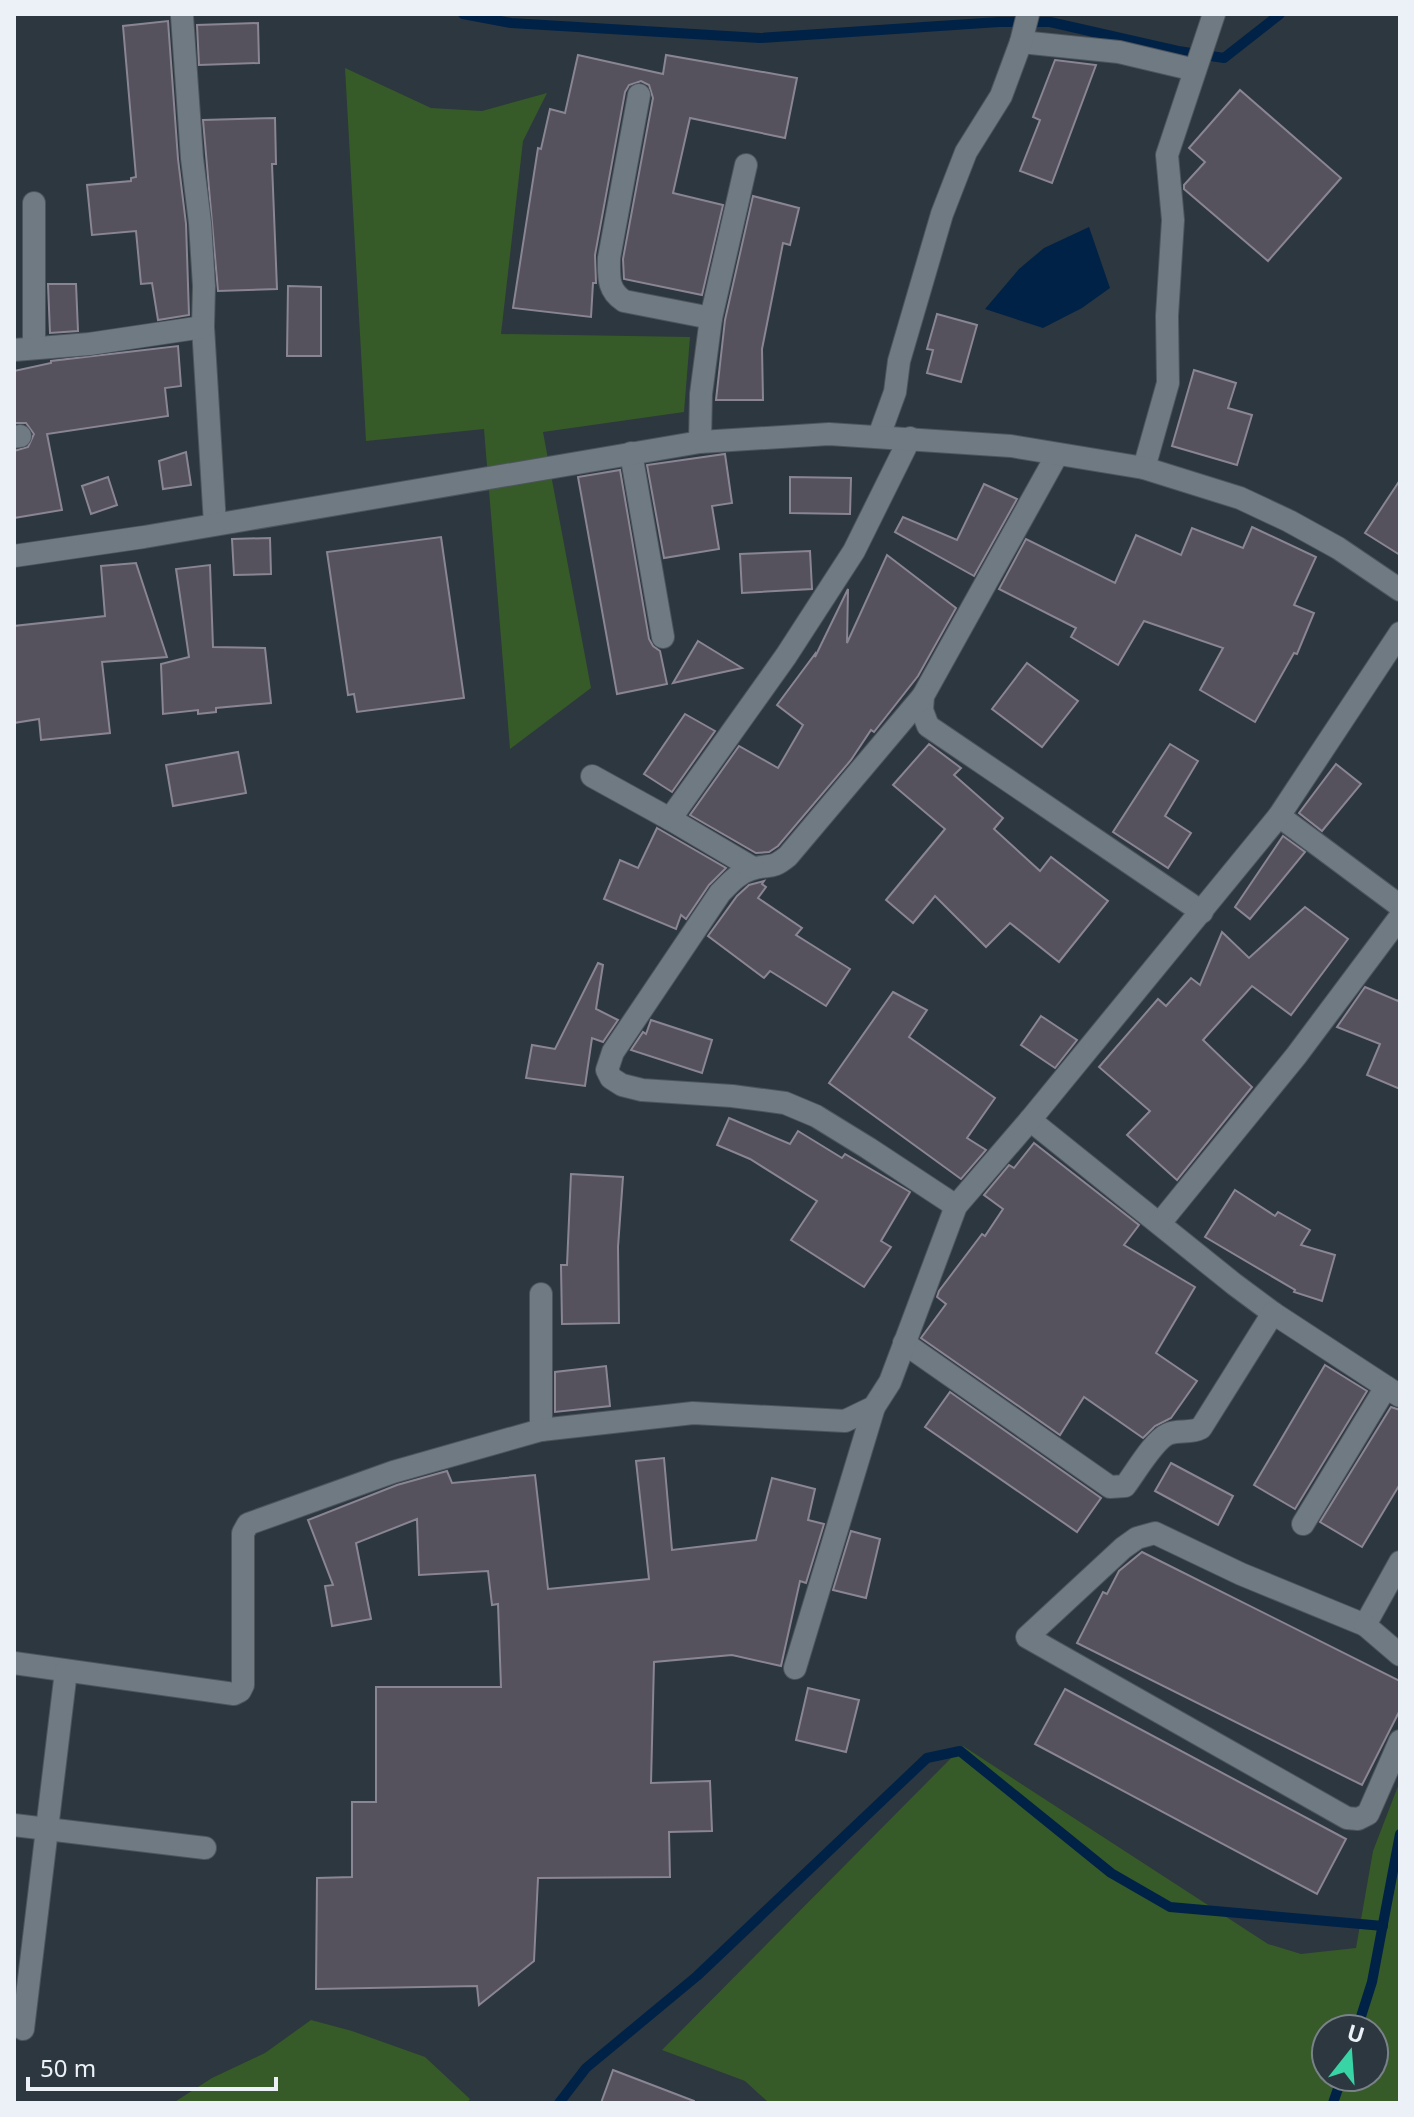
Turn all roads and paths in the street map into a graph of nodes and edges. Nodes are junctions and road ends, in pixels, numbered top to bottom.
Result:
1 (1214, 14) edge
2 (182, 16) dead end
3 (1024, 29) edge
4 (1196, 67) junction
5 (639, 95) dead end
6 (746, 165) dead end
7 (34, 203) dead end
8 (711, 318) junction
9 (203, 327) junction
10 (24, 349) edge
11 (879, 436) junction
12 (910, 438) junction
13 (700, 442) junction
14 (631, 453) junction
15 (1057, 455) junction
16 (1144, 468) junction
17 (215, 524) junction
18 (14, 556) edge
19 (1400, 590) edge
20 (1400, 633) edge
21 (663, 637) dead end
22 (923, 696) junction
23 (592, 776) dead end
24 (1279, 816) junction
25 (670, 819) junction
26 (753, 868) junction
27 (1400, 906) edge
28 (1202, 912) junction
29 (1400, 917) edge
30 (1030, 1120) junction
31 (956, 1206) junction
32 (1160, 1223) junction
33 (541, 1294) dead end
34 (1273, 1313) junction
35 (904, 1343) junction
36 (1393, 1391) edge
37 (874, 1407) junction
38 (541, 1430) junction
39 (1303, 1524) dead end
40 (1400, 1562) edge
41 (1365, 1625) junction
42 (1400, 1655) edge
43 (14, 1663) edge
44 (795, 1668) dead end
45 (66, 1671) junction
46 (1400, 1741) edge
47 (14, 1825) edge
48 (48, 1830) junction
49 (205, 1848) dead end
50 (23, 2029) dead end

1 - 4 street
2 - 9 street
3 - 4 street
3 - 11 street
4 - 16 street
5 - 8 street
6 - 8 street
7 - 10 street
8 - 13 street
9 - 10 street
9 - 17 street
11 - 12 street
11 - 13 street
12 - 15 street
12 - 25 street
13 - 14 street
14 - 17 street
14 - 21 street
15 - 16 street
15 - 22 street
16 - 19 street
17 - 18 street
20 - 24 street
22 - 26 street
22 - 28 street
23 - 25 street
24 - 27 street
24 - 28 street
25 - 26 street
26 - 31 street
28 - 30 street
29 - 32 street
30 - 31 street
30 - 32 street
31 - 35 street
32 - 34 street
33 - 38 street
34 - 35 street
34 - 36 street
35 - 37 street
36 - 39 street
37 - 38 street
37 - 44 street
38 - 45 street
40 - 41 street
41 - 42 street
41 - 46 street
43 - 45 street
45 - 48 street
47 - 48 street
48 - 49 street
48 - 50 street

